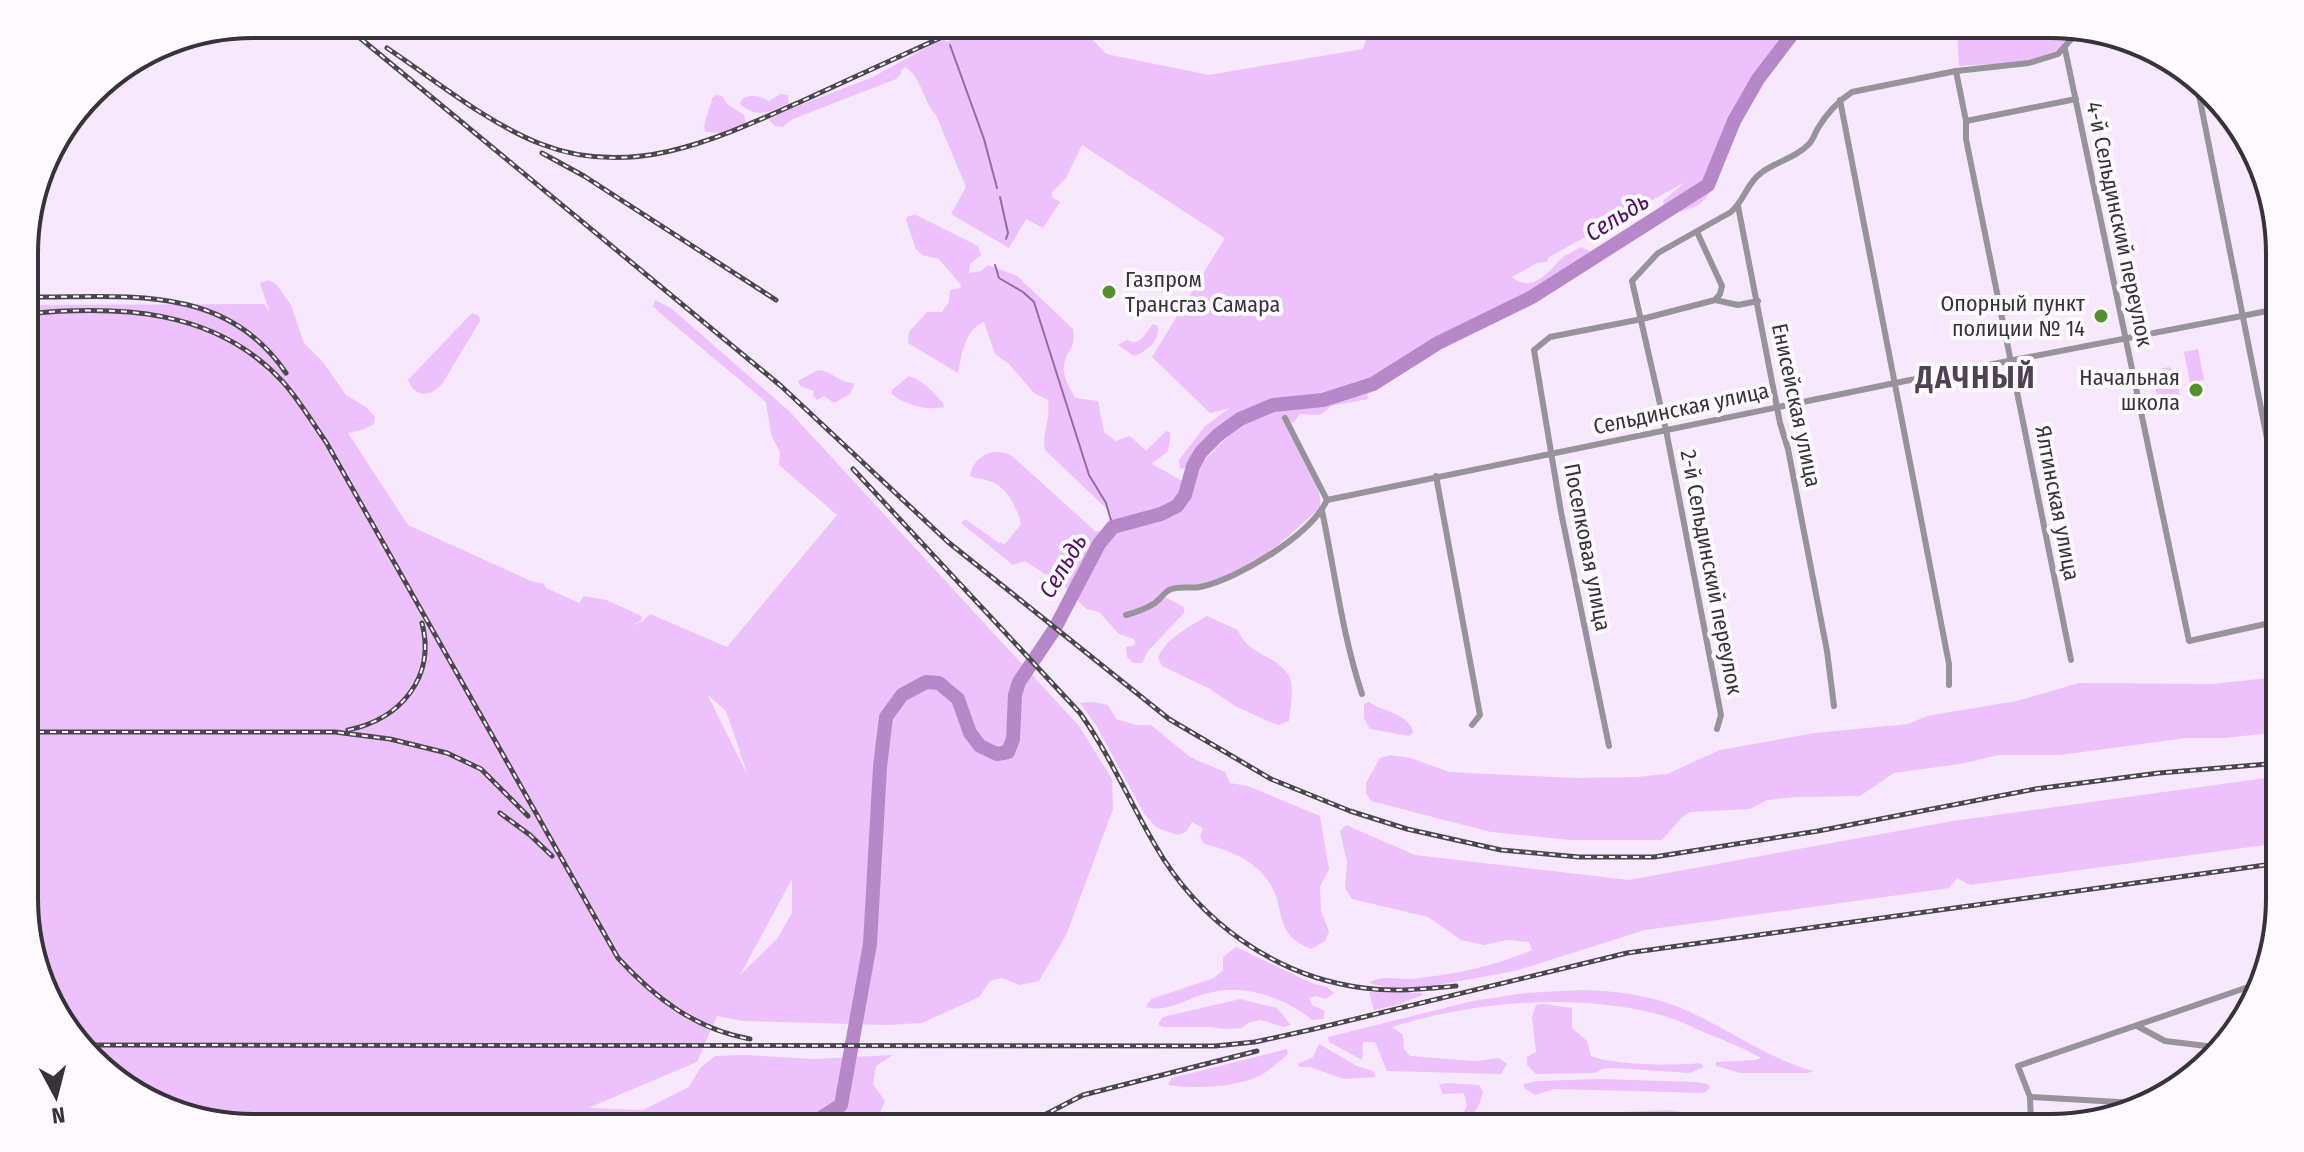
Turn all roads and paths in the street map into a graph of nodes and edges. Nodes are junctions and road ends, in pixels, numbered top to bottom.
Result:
1 (2072, 39) edge
2 (2065, 49) junction
3 (1956, 71) junction
4 (2200, 98) edge
5 (2076, 99) junction
6 (1840, 100) junction
7 (1966, 121) junction
8 (1738, 206) junction
9 (1697, 232) junction
10 (1715, 300) junction
11 (1758, 301) junction
12 (2266, 312) edge
13 (2244, 317) junction
14 (1642, 319) junction
15 (2126, 339) junction
16 (2009, 361) junction
17 (1895, 383) junction
18 (1777, 407) junction
19 (1285, 418) dead end
20 (1666, 430) junction
21 (2266, 431) edge
22 (1551, 453) junction
23 (1436, 476) junction
24 (1327, 500) junction
25 (1322, 511) junction
26 (1126, 615) dead end
27 (2266, 624) edge
28 (2071, 660) dead end
29 (1949, 685) dead end
30 (1362, 694) dead end
31 (1834, 706) dead end
32 (1472, 725) dead end
33 (1717, 729) dead end
34 (1609, 746) dead end
35 (2247, 988) edge
36 (2137, 1026) junction
37 (2208, 1046) edge
38 (2030, 1097) junction
39 (2122, 1102) edge
40 (2031, 1114) edge

1 - 2 street
2 - 3 street
2 - 5 street, 4-й Сельдинский переулок
3 - 6 street
3 - 7 street, Ялтинская улица
4 - 13 street
5 - 7 street
5 - 15 street, 4-й Сельдинский переулок
6 - 8 street
6 - 17 street
7 - 16 street, Ялтинская улица
8 - 9 street
8 - 11 street, Енисейская улица
9 - 10 street
9 - 14 street, 2-й Сельдинский переулок
10 - 11 street
10 - 14 street
11 - 18 street, Енисейская улица
12 - 13 street, Сельдинская улица
13 - 15 street, Сельдинская улица
13 - 21 street
14 - 20 street, 2-й Сельдинский переулок
14 - 22 street, Поселковая улица
15 - 16 street, Сельдинская улица
15 - 27 street, 4-й Сельдинский переулок
16 - 17 street, Сельдинская улица
16 - 28 street, Ялтинская улица
17 - 18 street, Сельдинская улица
17 - 29 street
18 - 20 street, Сельдинская улица
18 - 31 street, Енисейская улица
19 - 24 street
20 - 22 street, Сельдинская улица
20 - 33 street, 2-й Сельдинский переулок
22 - 23 street, Сельдинская улица
22 - 34 street, Поселковая улица
23 - 24 street, Сельдинская улица
23 - 32 street
24 - 25 street
25 - 26 street
25 - 30 street
35 - 36 street
36 - 37 street
36 - 38 street
38 - 39 street
38 - 40 street

